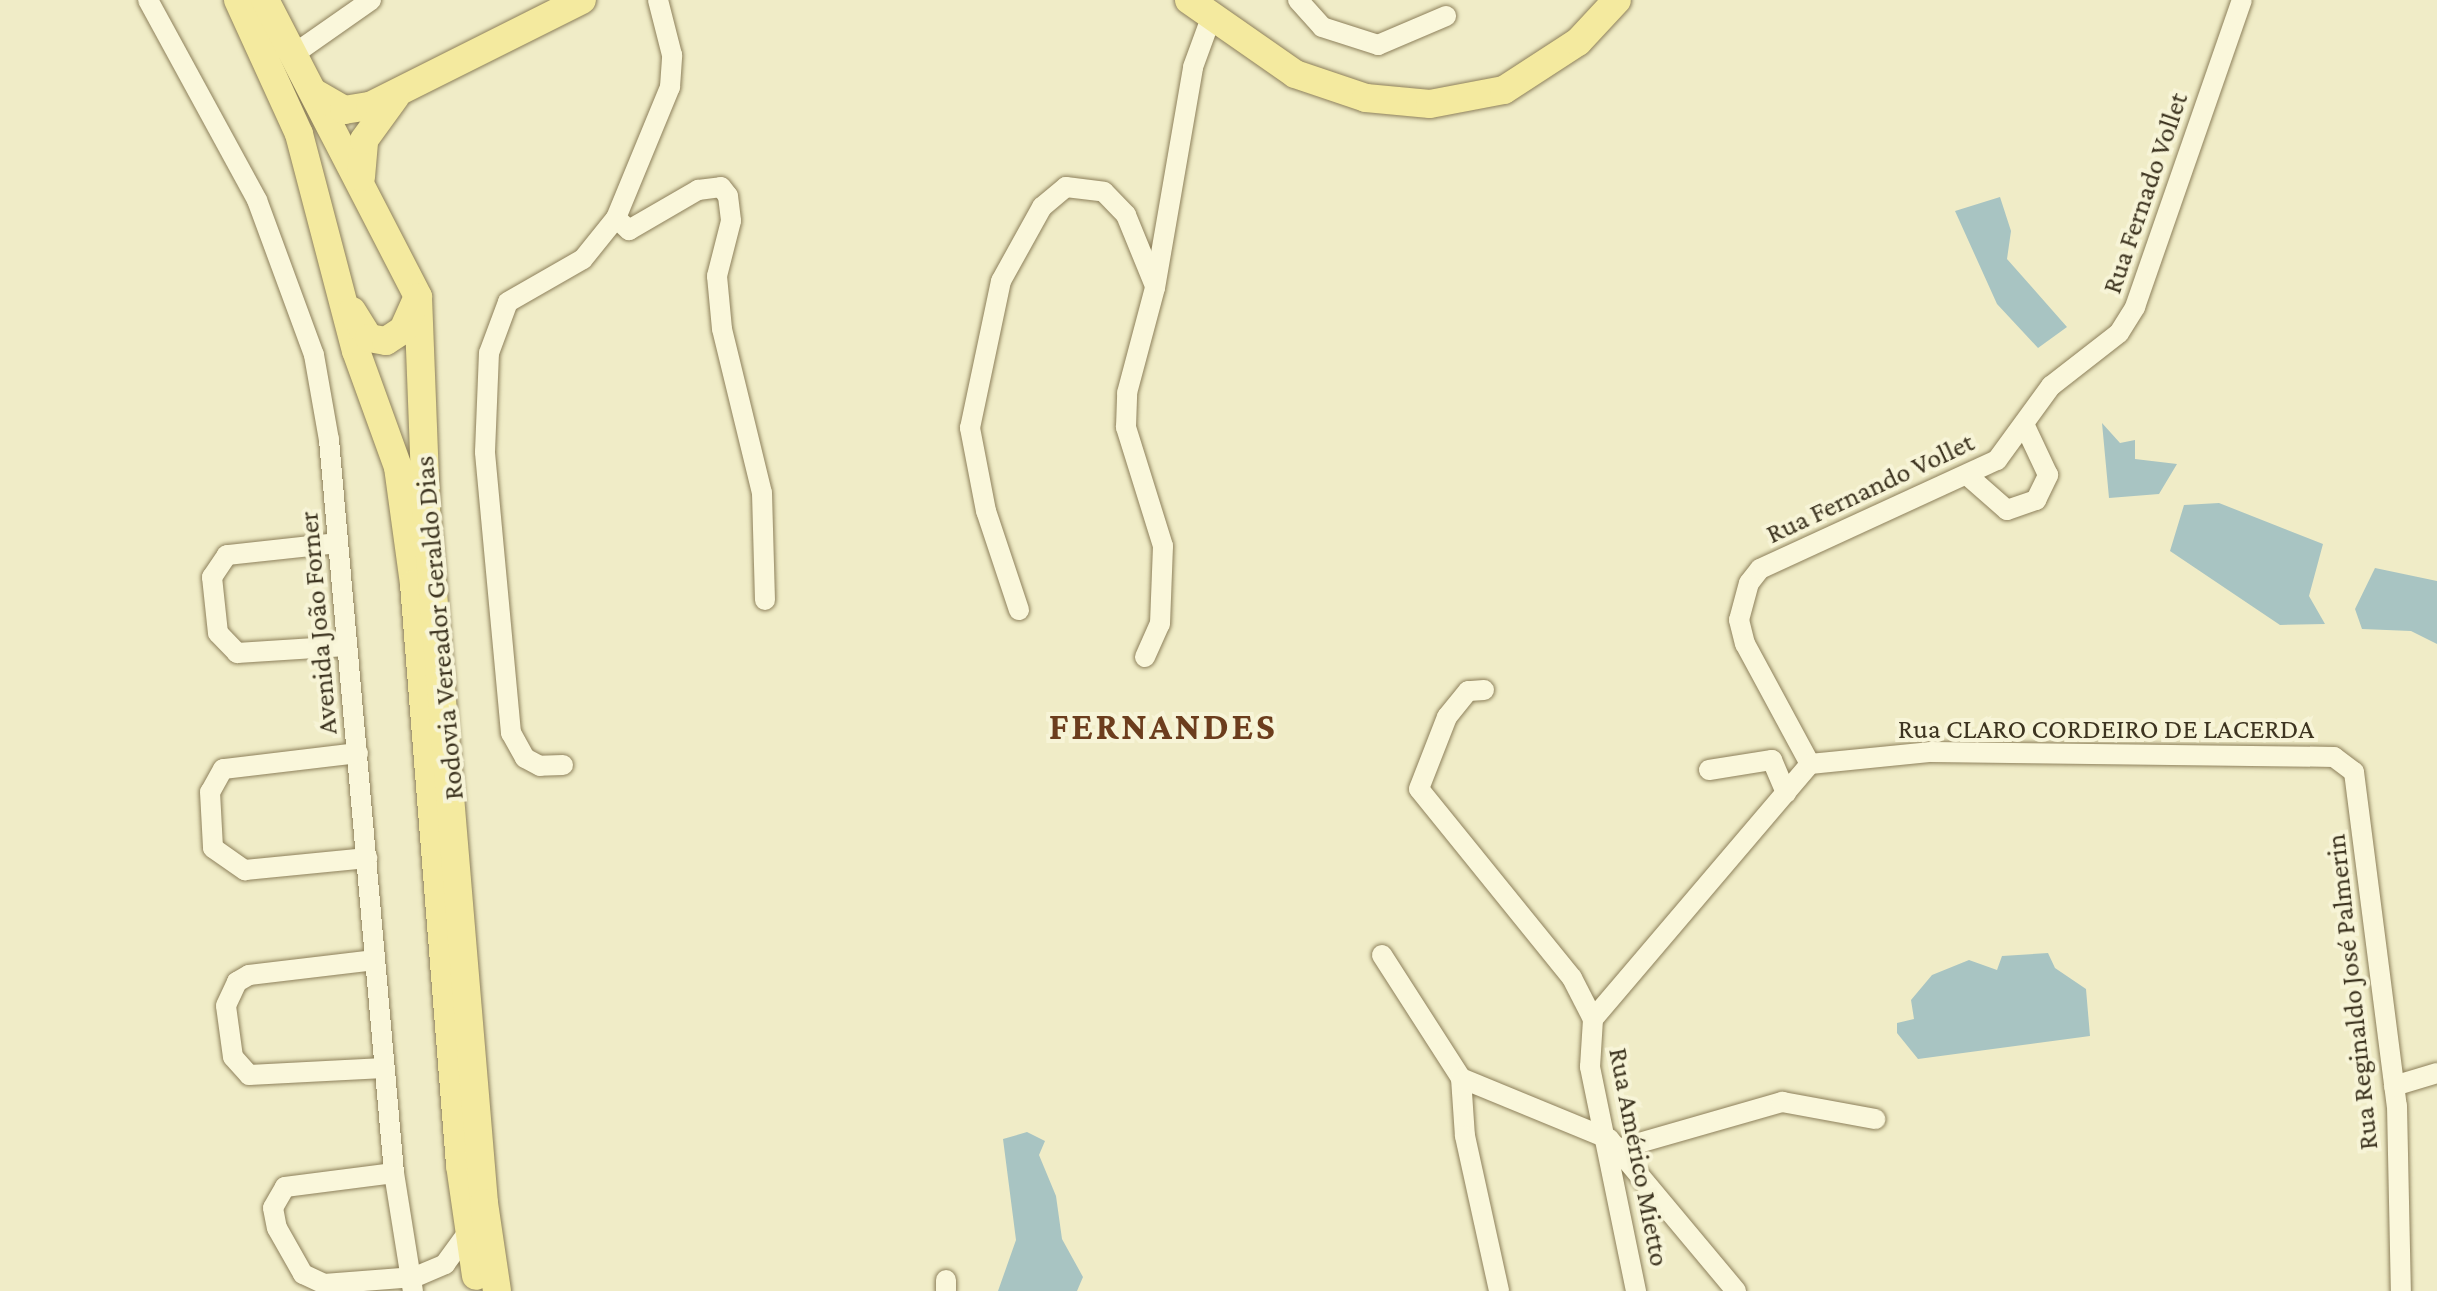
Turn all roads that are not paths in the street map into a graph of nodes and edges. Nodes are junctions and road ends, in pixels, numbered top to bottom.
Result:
1 (148, 0) edge
2 (238, 0) edge
3 (265, 0) edge
4 (371, 0) edge
5 (582, 0) edge
6 (658, 0) edge
7 (1298, 0) edge
8 (1618, 0) edge
9 (2242, 0) edge
10 (1200, 7) edge
11 (1446, 16) dead end
12 (294, 54) junction
13 (313, 92) junction
14 (396, 96) junction
15 (360, 179) junction
16 (616, 218) junction
17 (337, 284) junction
18 (1155, 288) junction
19 (418, 297) junction
20 (2024, 424) junction
21 (1967, 476) junction
22 (338, 543) junction
23 (765, 600) dead end
24 (1019, 610) dead end
25 (346, 646) junction
26 (1145, 657) dead end
27 (1484, 690) dead end
28 (358, 753) junction
29 (2334, 757) joint
30 (1810, 764) junction
31 (563, 765) dead end
32 (1708, 770) dead end
33 (1786, 793) junction
34 (367, 858) junction
35 (1382, 955) dead end
36 (375, 960) junction
37 (1591, 1026) junction
38 (384, 1068) junction
39 (2437, 1073) edge
40 (1462, 1078) junction
41 (2394, 1086) junction
42 (1875, 1119) dead end
43 (1614, 1144) junction
44 (394, 1172) junction
45 (468, 1232) junction
46 (410, 1285) edge
47 (478, 1291) edge
48 (497, 1291) edge
49 (1500, 1291) edge
50 (1636, 1291) edge
51 (1736, 1291) edge
52 (2401, 1291) edge

1 - 22 street, Avenida João Forner
2 - 17 main road, Rodovia Vereador Geraldo Dias
3 - 12 main road, Rodovia Vereador Geraldo Dias
4 - 12 street
5 - 14 main road
6 - 16 street
7 - 11 street
8 - 10 main road
9 - 20 street, Rua Fernado Vollet
10 - 18 street
12 - 13 main road, Rodovia Vereador Geraldo Dias
13 - 14 main road
13 - 15 main road, Rodovia Vereador Geraldo Dias
14 - 15 main road
15 - 19 main road, Rodovia Vereador Geraldo Dias
16 - 23 street
16 - 31 street
17 - 19 main road
17 - 45 main road, Rodovia Vereador Geraldo Dias
18 - 24 street
18 - 26 street
19 - 48 main road, Rodovia Vereador Geraldo Dias
20 - 21 street, Rua Fernando Vollet
20 - 21 street
21 - 30 street, Rua Fernando Vollet
22 - 25 street, Avenida João Forner
22 - 25 street
25 - 28 street, Avenida João Forner
27 - 37 street, Rua Américo Mietto
28 - 34 street, Avenida João Forner
28 - 34 street
29 - 30 street, Rua CLARO CORDEIRO DE LACERDA
29 - 41 street, Rua Reginaldo José Palmerin
30 - 33 street
32 - 33 street
33 - 37 street
34 - 36 street, Avenida João Forner
35 - 40 street
36 - 38 street, Avenida João Forner
36 - 38 street
37 - 43 street, Rua Américo Mietto
38 - 44 street, Avenida João Forner
39 - 41 street
40 - 43 street
40 - 49 street
41 - 52 street, Rua Reginaldo José Palmerin
42 - 43 street
43 - 50 street, Rua Américo Mietto
43 - 51 street
44 - 46 street, Avenida João Forner
44 - 46 street
45 - 46 street
45 - 47 main road, Rodovia Vereador Geraldo Dias

